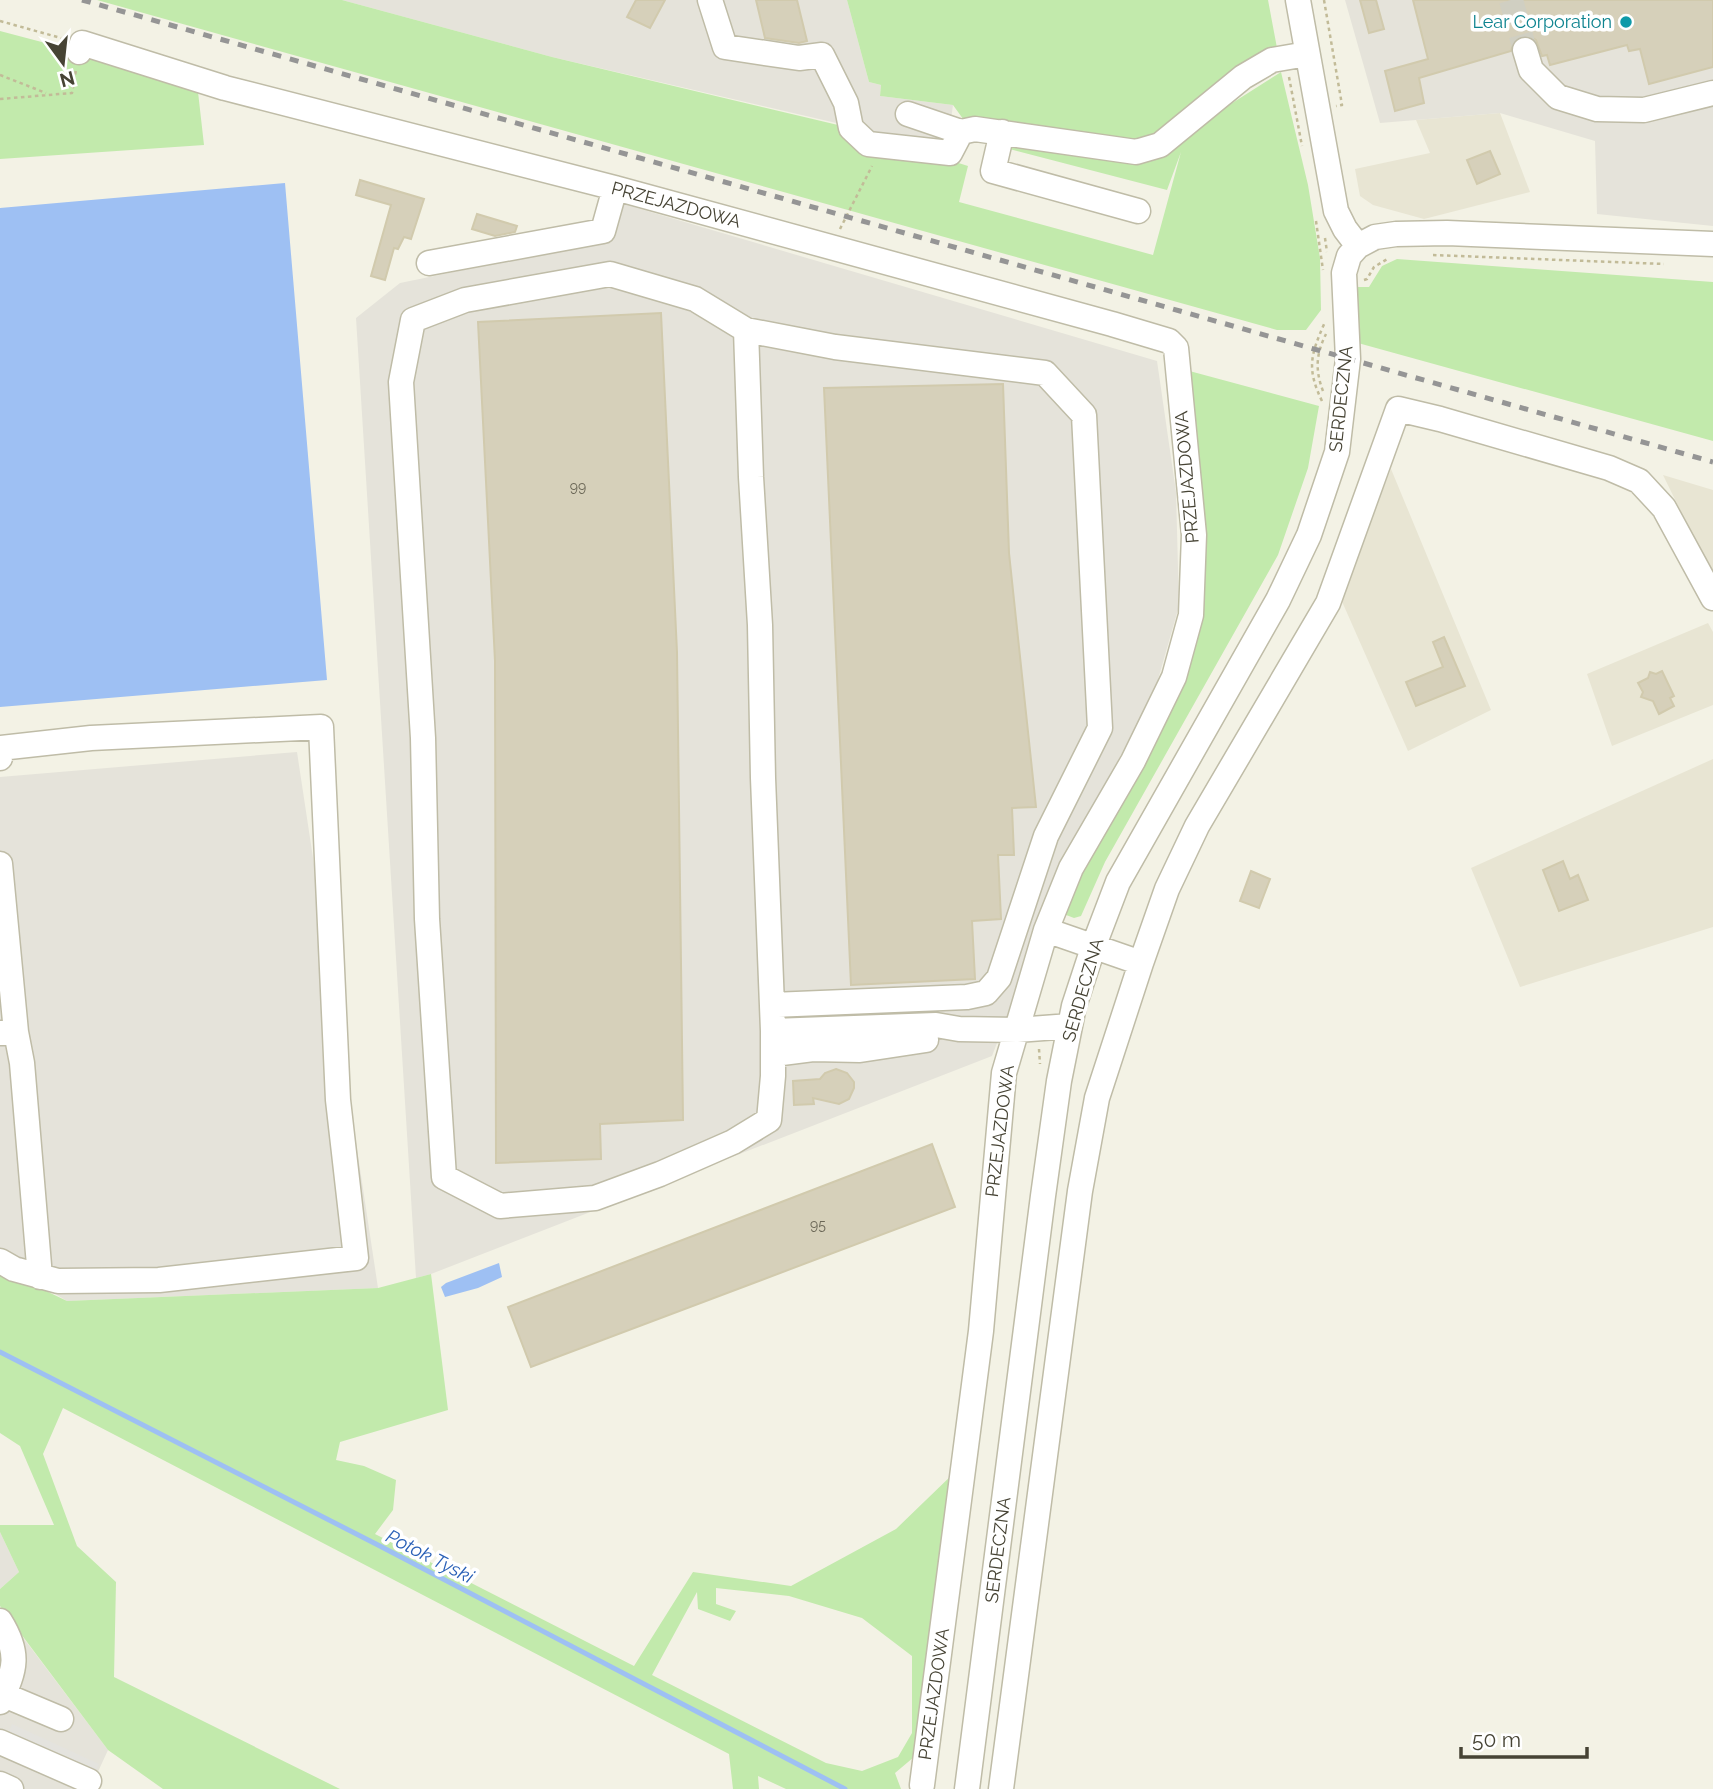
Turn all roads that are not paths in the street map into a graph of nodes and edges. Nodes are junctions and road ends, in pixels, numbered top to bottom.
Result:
1 (710, 0) edge
2 (1298, 0) edge
3 (80, 48) road end
4 (1525, 50) tunnel mouth
5 (1307, 54) junction
6 (1713, 93) edge
7 (908, 114) dead end
8 (961, 132) junction
9 (1002, 132) junction
10 (615, 188) junction
11 (1138, 211) dead end
12 (1713, 244) edge
13 (1358, 246) junction
14 (429, 263) dead end
15 (746, 330) junction
16 (1713, 598) edge
17 (0, 758) edge
18 (0, 863) edge
19 (1046, 930) junction
20 (1094, 945) junction
21 (1141, 963) junction
22 (772, 1005) junction
23 (1070, 1026) junction
24 (1017, 1030) junction
25 (8, 1032) edge
26 (773, 1042) junction
27 (0, 1261) edge
28 (40, 1277) junction
29 (0, 1621) edge
30 (2, 1698) edge
31 (61, 1719) dead end
32 (0, 1742) edge
33 (89, 1781) dead end
34 (0, 1784) edge
35 (922, 1784) dead end
36 (11, 1789) edge
37 (967, 1789) edge
38 (1001, 1789) edge

1 - 8 street
2 - 5 street
3 - 10 street, PRZEJAZDOWA
4 - 6 street
5 - 9 street
5 - 13 street
7 - 8 street
8 - 9 street
9 - 11 street
10 - 14 street
10 - 19 street, PRZEJAZDOWA
12 - 13 street
13 - 20 street, SERDECZNA
15 - 22 street
15 - 22 street
15 - 26 street
16 - 21 street
17 - 28 street
18 - 25 street
19 - 20 street
19 - 24 street, PRZEJAZDOWA
20 - 21 street
20 - 23 street, SERDECZNA
21 - 38 street
22 - 26 street
23 - 24 street
23 - 37 street, SERDECZNA
24 - 26 street
24 - 35 street, PRZEJAZDOWA
25 - 28 street
27 - 28 street
29 - 30 street
30 - 31 street
32 - 33 street
34 - 36 street

